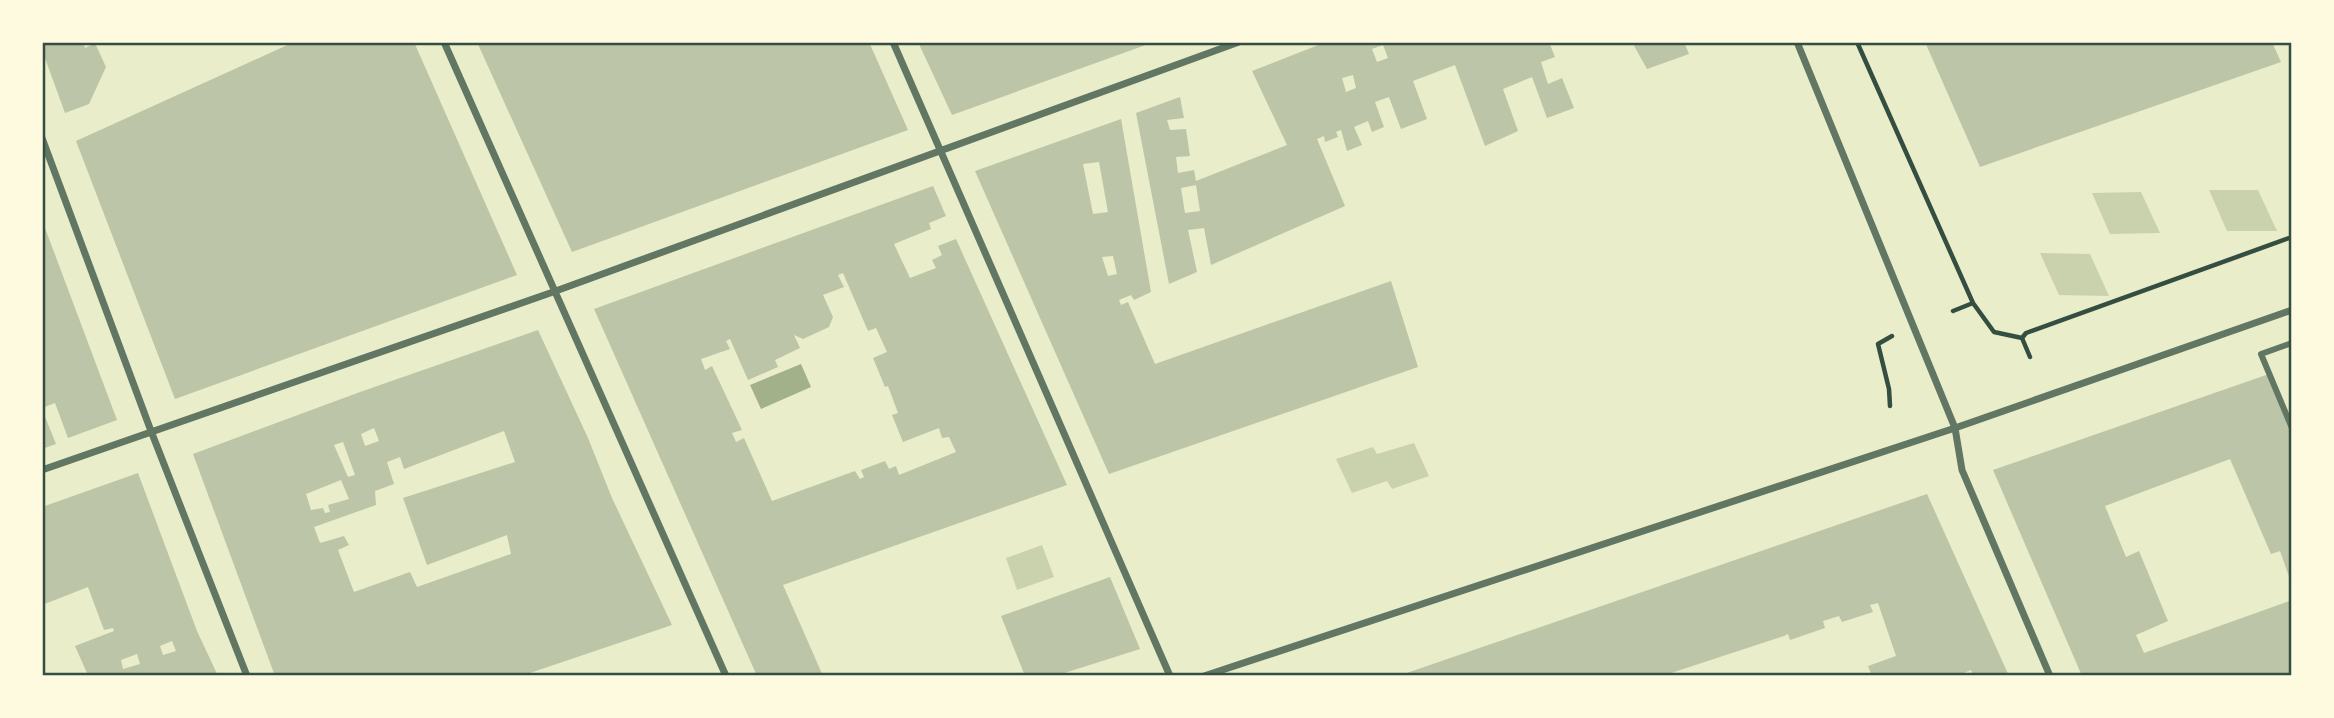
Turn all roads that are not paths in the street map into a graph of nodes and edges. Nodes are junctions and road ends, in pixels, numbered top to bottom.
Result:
1 (444, 42) edge
2 (892, 42) edge
3 (1239, 42) edge
4 (1797, 42) edge
5 (42, 138) edge
6 (941, 150) junction
7 (553, 292) junction
8 (2292, 310) edge
9 (2292, 343) edge
10 (1955, 428) junction
11 (2292, 428) edge
12 (151, 431) junction
13 (42, 470) edge
14 (247, 676) edge
15 (726, 676) edge
16 (1170, 676) edge
17 (1204, 676) edge
18 (2050, 676) edge

1 - 7 street
2 - 6 street
3 - 6 street
4 - 10 street
5 - 12 street
6 - 7 street
6 - 16 street
7 - 12 street
7 - 15 street
8 - 10 street
9 - 11 street
10 - 17 street
10 - 18 street
12 - 13 street
12 - 14 street

